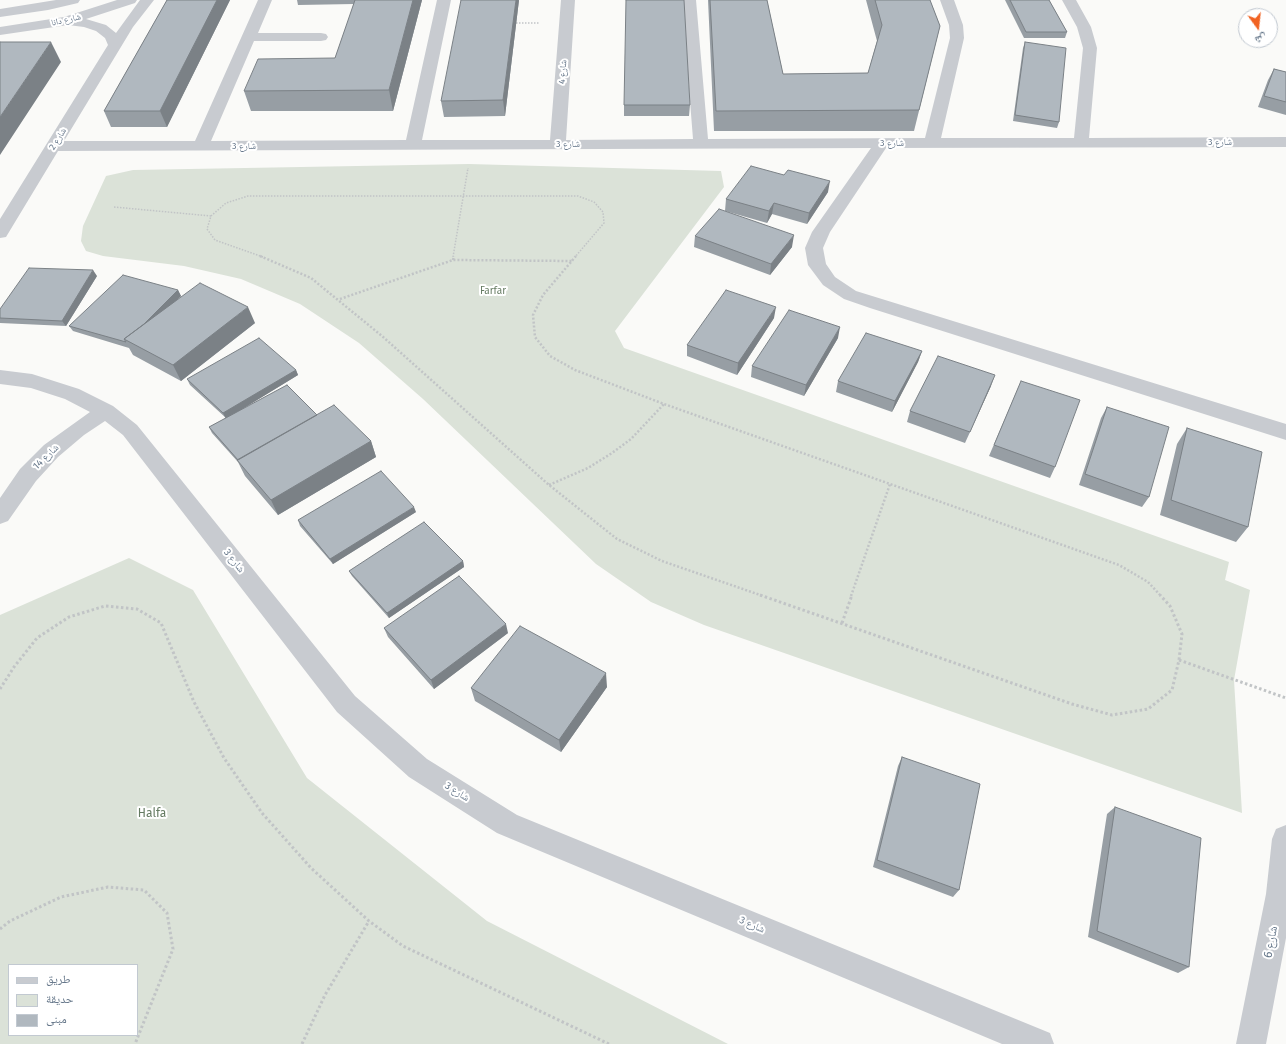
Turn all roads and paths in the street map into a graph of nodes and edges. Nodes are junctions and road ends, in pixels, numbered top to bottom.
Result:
1 (73, 0) edge
2 (130, 0) edge
3 (147, 0) edge
4 (265, 0) edge
5 (444, 0) edge
6 (568, 0) edge
7 (689, 0) edge
8 (947, 0) edge
9 (1070, 0) edge
10 (0, 14) edge
11 (66, 21) junction
12 (0, 30) edge
13 (248, 40) junction
14 (319, 40) dead end
15 (116, 46) junction
16 (1081, 142) junction
17 (1286, 142) edge
18 (882, 143) junction
19 (932, 143) junction
20 (558, 144) junction
21 (701, 144) junction
22 (413, 145) junction
23 (472, 145) junction
24 (54, 146) junction
25 (201, 146) junction
26 (463, 196) junction
27 (114, 207) dead end
28 (211, 216) junction
29 (2, 227) edge
30 (453, 260) junction
31 (572, 261) junction
32 (339, 299) junction
33 (0, 376) edge
34 (664, 404) junction
35 (106, 411) junction
36 (1286, 432) edge
37 (890, 484) junction
38 (549, 485) junction
39 (0, 515) edge
40 (842, 623) junction
41 (1179, 660) junction
42 (0, 689) edge
43 (1286, 698) edge
44 (1286, 839) edge
45 (369, 921) junction
46 (0, 929) edge
47 (135, 1044) edge
48 (302, 1044) edge
49 (609, 1044) edge
50 (1039, 1044) edge
51 (1251, 1044) edge

1 - 10 street, شارع دانا
2 - 11 street, شارع دانا
3 - 15 street, شارع 2
4 - 13 street
5 - 22 street
6 - 20 street, شارع 4
7 - 21 street
8 - 19 street
9 - 16 street
11 - 12 street, شارع دانا
11 - 15 street
13 - 14 street
13 - 25 street
15 - 24 street, شارع 2
16 - 17 street, شارع 3
16 - 19 street, شارع 3
18 - 19 street, شارع 3
18 - 21 street, شارع 3
18 - 36 street
20 - 21 street, شارع 3
20 - 23 street, شارع 3
22 - 23 street, شارع 3
22 - 25 street, شارع 3
23 - 26 path
24 - 25 street, شارع 3
24 - 29 street, شارع 2
26 - 28 path
26 - 30 path
26 - 31 path
27 - 28 path
28 - 32 path
30 - 31 path
30 - 32 path
31 - 34 path
32 - 38 path
33 - 35 street, شارع 3
34 - 37 path
34 - 38 path
35 - 39 street, شارع 14
35 - 50 street, شارع 3
37 - 40 path
37 - 41 path
38 - 40 path
40 - 41 path
41 - 43 path
42 - 45 path
44 - 51 street, شارع 6
45 - 48 path
45 - 49 path
46 - 47 path

